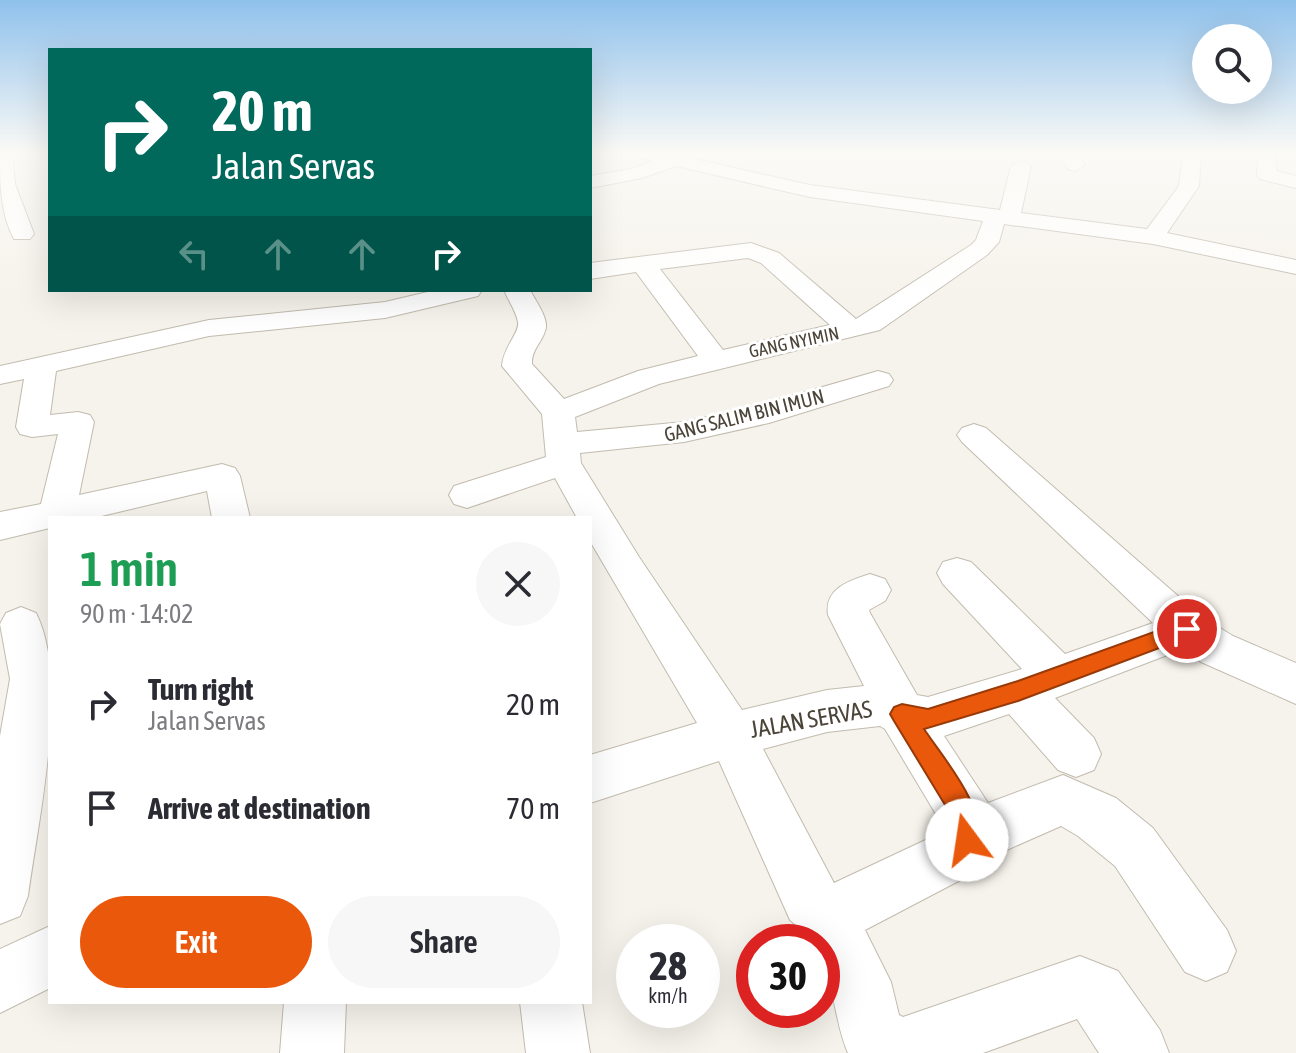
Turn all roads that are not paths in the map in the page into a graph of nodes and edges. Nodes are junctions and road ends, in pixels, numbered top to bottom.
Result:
1 (5, 202) edge
2 (889, 202) edge
3 (1008, 202) edge
4 (1178, 202) edge
5 (1002, 218) junction
6 (48, 229) edge
7 (1153, 237) junction
8 (11, 239) edge
9 (642, 263) junction
10 (1296, 267) edge
11 (592, 271) edge
12 (461, 292) edge
13 (518, 292) edge
14 (852, 330) junction
15 (715, 359) junction
16 (42, 364) junction
17 (0, 375) edge
18 (878, 380) dead end
19 (974, 435) dead end
20 (561, 440) junction
21 (467, 495) dead end
22 (57, 512) junction
23 (231, 516) edge
24 (0, 526) edge
25 (957, 573) dead end
26 (870, 590) dead end
27 (21, 625) dead end
28 (1187, 629) junction
29 (42, 676) edge
30 (1037, 683) junction
31 (1296, 684) edge
32 (902, 714) junction
33 (731, 735) junction
34 (1076, 754) dead end
35 (592, 778) edge
36 (967, 840) junction
37 (0, 896) edge
38 (824, 912) junction
39 (1206, 951) dead end
40 (48, 957) edge
41 (0, 982) edge
42 (315, 1004) edge
43 (551, 1004) edge
44 (312, 1053) edge
45 (558, 1053) edge
46 (1137, 1053) edge

1 - 8 street
2 - 5 street
3 - 5 street, GANG NYIMIN
4 - 7 street
5 - 7 street
5 - 14 street, GANG NYIMIN
6 - 8 street
7 - 10 street
9 - 11 street
9 - 14 street
9 - 15 street
12 - 16 street
13 - 20 street
14 - 15 street, GANG NYIMIN
15 - 20 street, GANG NYIMIN
16 - 17 street
16 - 22 street
18 - 20 street, GANG SALIM BIN IMUN
19 - 28 street
20 - 21 street
20 - 33 street
22 - 23 street
22 - 24 street
25 - 30 street
26 - 32 street
27 - 29 street
28 - 30 street, JALAN SERVAS
28 - 31 street
29 - 37 street
30 - 32 street, JALAN SERVAS
30 - 34 street
32 - 33 street, JALAN SERVAS
32 - 36 street
33 - 35 street, JALAN SERVAS
33 - 38 street
36 - 38 street
36 - 39 street
38 - 46 street
40 - 41 street
42 - 44 street
43 - 45 street

